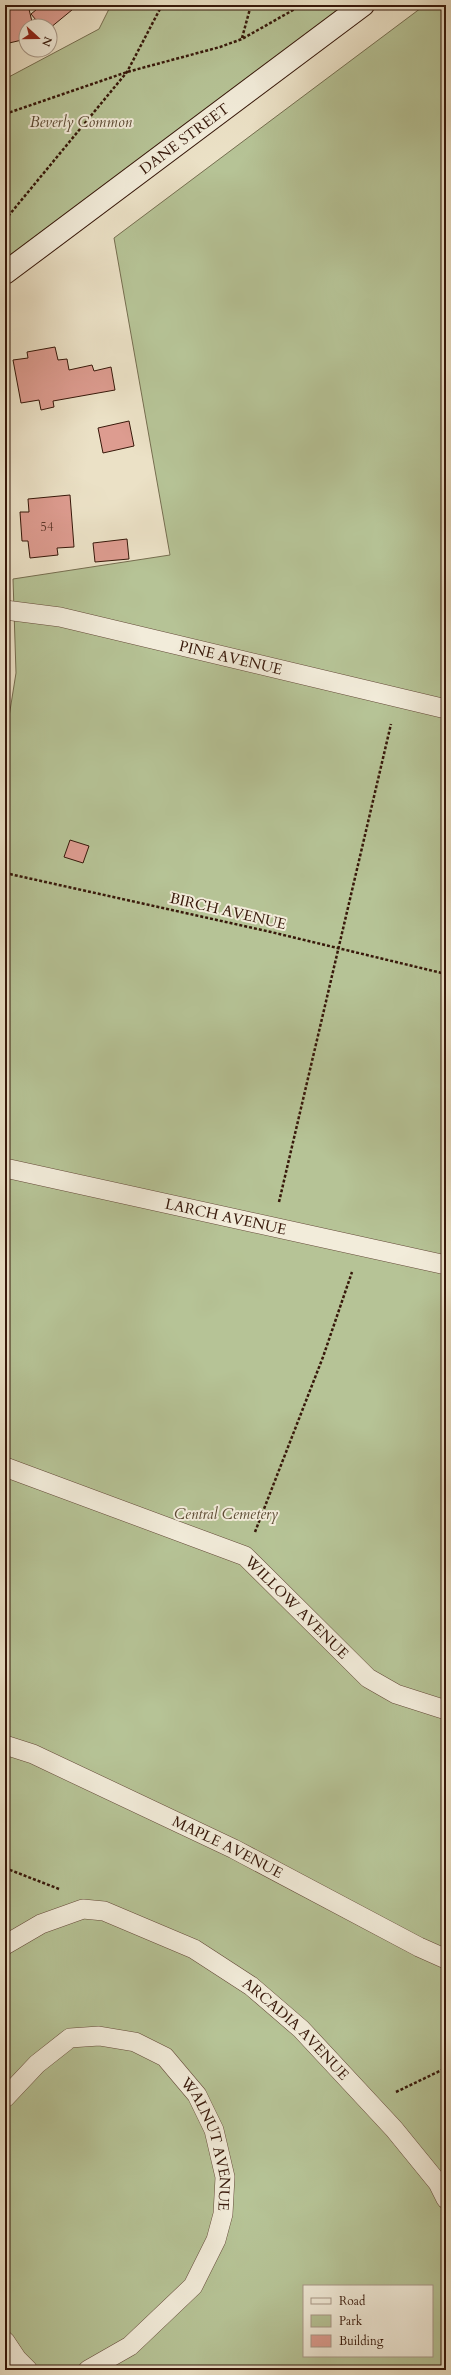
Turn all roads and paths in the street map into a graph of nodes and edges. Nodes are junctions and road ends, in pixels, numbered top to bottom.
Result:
1 (162, 5) edge
2 (251, 5) edge
3 (302, 5) edge
4 (363, 5) edge
5 (242, 39) junction
6 (127, 72) junction
7 (5, 114) edge
8 (5, 220) edge
9 (5, 273) edge
10 (10, 610) edge
11 (397, 698) junction
12 (446, 709) edge
13 (5, 873) edge
14 (337, 948) junction
15 (446, 974) edge
16 (5, 1168) edge
17 (273, 1226) junction
18 (362, 1246) junction
19 (446, 1265) edge
20 (5, 1467) edge
21 (245, 1556) junction
22 (446, 1710) edge
23 (5, 1745) edge
24 (5, 1945) edge
25 (446, 1959) edge
26 (446, 2068) edge
27 (5, 2098) edge
28 (372, 2104) junction
29 (446, 2199) edge
30 (5, 2341) edge
31 (28, 2370) edge
32 (88, 2370) edge

1 - 6 path
2 - 5 path
3 - 5 path
4 - 9 main road, DANE STREET
5 - 6 path
6 - 7 path
6 - 8 path
10 - 11 lane, PINE AVENUE
11 - 12 lane, PINE AVENUE
11 - 14 path
13 - 14 path, BIRCH AVENUE
14 - 15 path, BIRCH AVENUE
14 - 17 path
16 - 17 lane, LARCH AVENUE
17 - 18 lane, LARCH AVENUE
18 - 19 lane, LARCH AVENUE
18 - 21 path
20 - 21 lane, WILLOW AVENUE
21 - 22 lane, WILLOW AVENUE
23 - 25 lane, MAPLE AVENUE
24 - 28 lane, ARCADIA AVENUE
26 - 28 path
27 - 32 lane, WALNUT AVENUE
28 - 29 lane, ARCADIA AVENUE
30 - 31 lane

